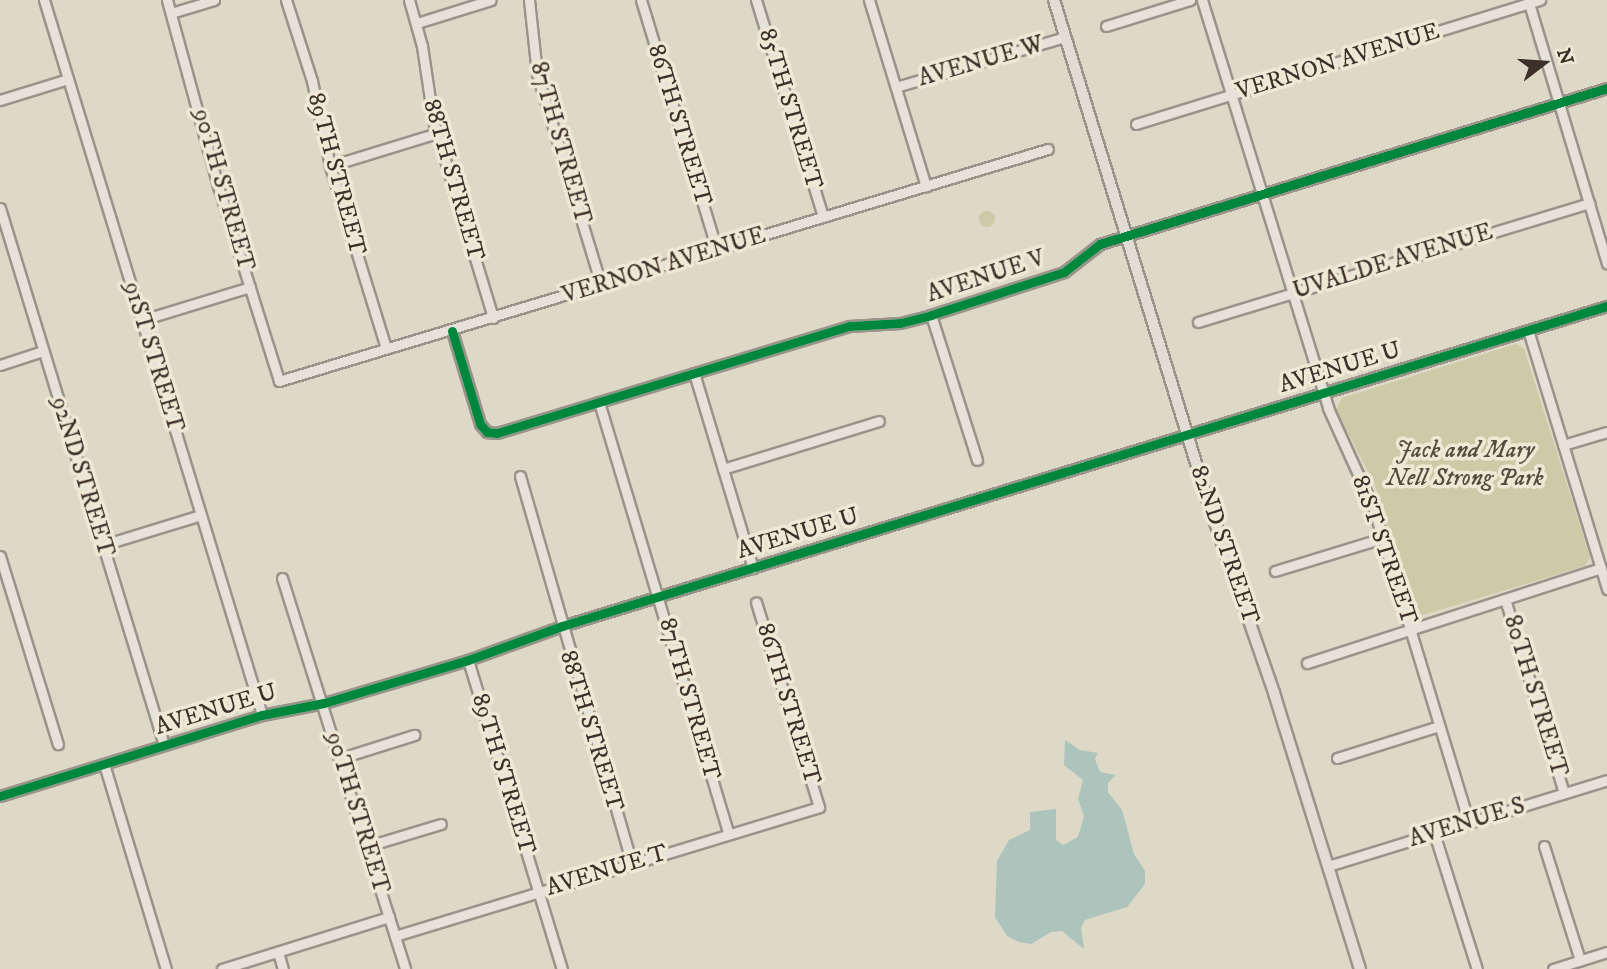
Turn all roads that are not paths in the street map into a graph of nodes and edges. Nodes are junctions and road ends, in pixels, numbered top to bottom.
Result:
1 (44, 0) edge
2 (167, 0) edge
3 (214, 0) edge
4 (286, 0) edge
5 (409, 0) edge
6 (491, 0) edge
7 (529, 0) edge
8 (640, 0) edge
9 (756, 0) edge
10 (869, 0) edge
11 (1054, 0) edge
12 (1190, 0) edge
13 (1202, 0) edge
14 (1540, 0) edge
15 (1528, 2) edge
16 (172, 13) junction
17 (417, 23) junction
18 (1106, 26) dead end
19 (1065, 37) junction
20 (68, 79) junction
21 (896, 87) junction
22 (1607, 88) edge
23 (1232, 95) junction
24 (0, 100) edge
25 (1559, 103) junction
26 (1136, 124) dead end
27 (437, 133) junction
28 (1048, 149) dead end
29 (330, 166) junction
30 (926, 186) junction
31 (1262, 194) junction
32 (1589, 203) junction
33 (0, 208) edge
34 (823, 217) junction
35 (1126, 236) junction
36 (717, 250) junction
37 (1607, 263) edge
38 (601, 285) junction
39 (250, 287) junction
40 (1292, 293) junction
41 (1607, 306) edge
42 (931, 315) junction
43 (493, 318) junction
44 (142, 320) junction
45 (1198, 322) dead end
46 (1528, 330) junction
47 (452, 331) junction
48 (386, 348) junction
49 (43, 351) junction
50 (0, 365) edge
51 (694, 373) junction
52 (279, 380) joint
53 (1324, 393) junction
54 (599, 402) junction
55 (879, 421) dead end
56 (1607, 432) edge
57 (1187, 435) junction
58 (1563, 445) junction
59 (977, 460) dead end
60 (723, 469) junction
61 (520, 476) dead end
62 (201, 515) junction
63 (1383, 538) junction
64 (103, 545) junction
65 (0, 556) edge
66 (753, 568) junction
67 (1601, 568) junction
68 (1275, 571) dead end
69 (282, 578) dead end
70 (4, 586) edge
71 (1607, 589) edge
72 (659, 597) junction
73 (1505, 599) junction
74 (756, 602) dead end
75 (562, 626) junction
76 (1411, 629) junction
77 (468, 660) junction
78 (1307, 663) dead end
79 (324, 703) junction
80 (262, 715) junction
81 (1439, 726) junction
82 (414, 735) dead end
83 (58, 744) dead end
84 (164, 746) junction
85 (341, 758) junction
86 (1337, 758) dead end
87 (104, 764) junction
88 (1607, 780) edge
89 (1564, 793) junction
90 (0, 796) edge
91 (819, 807) joint
92 (1469, 822) junction
93 (441, 824) dead end
94 (1434, 833) junction
95 (729, 834) junction
96 (368, 846) junction
97 (1544, 846) dead end
98 (632, 864) junction
99 (1328, 866) junction
100 (538, 892) junction
101 (389, 917) junction
102 (395, 936) junction
103 (278, 952) junction
104 (1607, 952) edge
105 (1580, 960) junction
106 (166, 969) edge
107 (222, 969) edge
108 (283, 969) edge
109 (405, 969) edge
110 (562, 969) edge
111 (1360, 969) edge
112 (1477, 969) edge
113 (1553, 969) edge

1 - 20 street, 91ST STREET
2 - 16 street, 90TH STREET
3 - 16 street
4 - 29 street, 89TH STREET
5 - 17 street, 88TH STREET
6 - 17 street
7 - 38 street, 87TH STREET
8 - 36 street, 86TH STREET
9 - 34 street, 85TH STREET
10 - 21 street
11 - 19 main road, 82ND STREET
12 - 18 street
13 - 23 street, 81ST STREET
14 - 15 street, VERNON AVENUE
15 - 23 street, VERNON AVENUE
15 - 25 street
16 - 39 street, 90TH STREET
17 - 27 street, 88TH STREET
19 - 21 street, AVENUE W
19 - 35 main road, 82ND STREET
20 - 24 street
20 - 44 street, 91ST STREET
21 - 30 street
22 - 25 street, AVENUE V
23 - 26 street, VERNON AVENUE
23 - 31 street, 81ST STREET
25 - 31 street, AVENUE V
25 - 32 street
27 - 29 street
27 - 43 street, 88TH STREET
28 - 30 street, VERNON AVENUE
29 - 48 street, 89TH STREET
30 - 34 street, VERNON AVENUE
31 - 35 street, AVENUE V
31 - 40 street, 81ST STREET
32 - 37 street
32 - 40 street, UVALDE AVENUE
33 - 49 street, 92ND STREET
34 - 36 street, VERNON AVENUE
35 - 42 street, AVENUE V
35 - 57 main road, 82ND STREET
36 - 38 street, VERNON AVENUE
38 - 43 street, VERNON AVENUE
39 - 44 street
39 - 52 street, 90TH STREET
40 - 45 street, UVALDE AVENUE
40 - 53 street, 81ST STREET
41 - 46 street, AVENUE U
42 - 51 street, AVENUE V
42 - 59 street
43 - 47 street, VERNON AVENUE
44 - 62 street, 91ST STREET
46 - 53 street, AVENUE U
46 - 58 street
47 - 48 street, VERNON AVENUE
47 - 54 street, AVENUE V
48 - 52 street, VERNON AVENUE
49 - 50 street
49 - 64 street, 92ND STREET
51 - 54 street, AVENUE V
51 - 60 street
53 - 57 street, AVENUE U
53 - 63 street, 81ST STREET
54 - 72 street, 87TH STREET
55 - 60 street
56 - 58 street
57 - 66 street, AVENUE U
57 - 99 main road, 82ND STREET
58 - 67 street
60 - 66 street
61 - 75 street, 88TH STREET
62 - 64 street
62 - 80 street, 91ST STREET
63 - 68 street
63 - 76 street, 81ST STREET
64 - 84 street, 92ND STREET
65 - 70 street
66 - 72 street, AVENUE U
67 - 71 street
67 - 73 street
69 - 79 street, 90TH STREET
70 - 83 street
72 - 75 street, AVENUE U
72 - 95 street, 87TH STREET
73 - 76 street
73 - 89 street, 80TH STREET
74 - 91 street, 86TH STREET
75 - 77 street, AVENUE U
75 - 98 street, 88TH STREET
76 - 78 street
76 - 81 street, 81ST STREET
77 - 79 street, AVENUE U
77 - 100 street, 89TH STREET
79 - 80 street, AVENUE U
79 - 85 street, 90TH STREET
80 - 84 street, AVENUE U
81 - 86 street
81 - 92 street, 81ST STREET
82 - 85 street
84 - 87 street, AVENUE U
85 - 96 street, 90TH STREET
87 - 90 street, AVENUE U
87 - 106 street
88 - 89 street, AVENUE S
89 - 92 street, AVENUE S
91 - 95 street, AVENUE T
92 - 94 street, AVENUE S
93 - 96 street
94 - 99 street, AVENUE S
94 - 112 street
95 - 98 street, AVENUE T
96 - 101 street, 90TH STREET
97 - 105 street
98 - 100 street, AVENUE T
99 - 111 main road, 82ND STREET
100 - 102 street, AVENUE T
100 - 110 street, 89TH STREET
101 - 102 street, 90TH STREET
101 - 103 street
102 - 109 street, 90TH STREET
103 - 107 street
103 - 108 street
104 - 105 street
105 - 113 street

